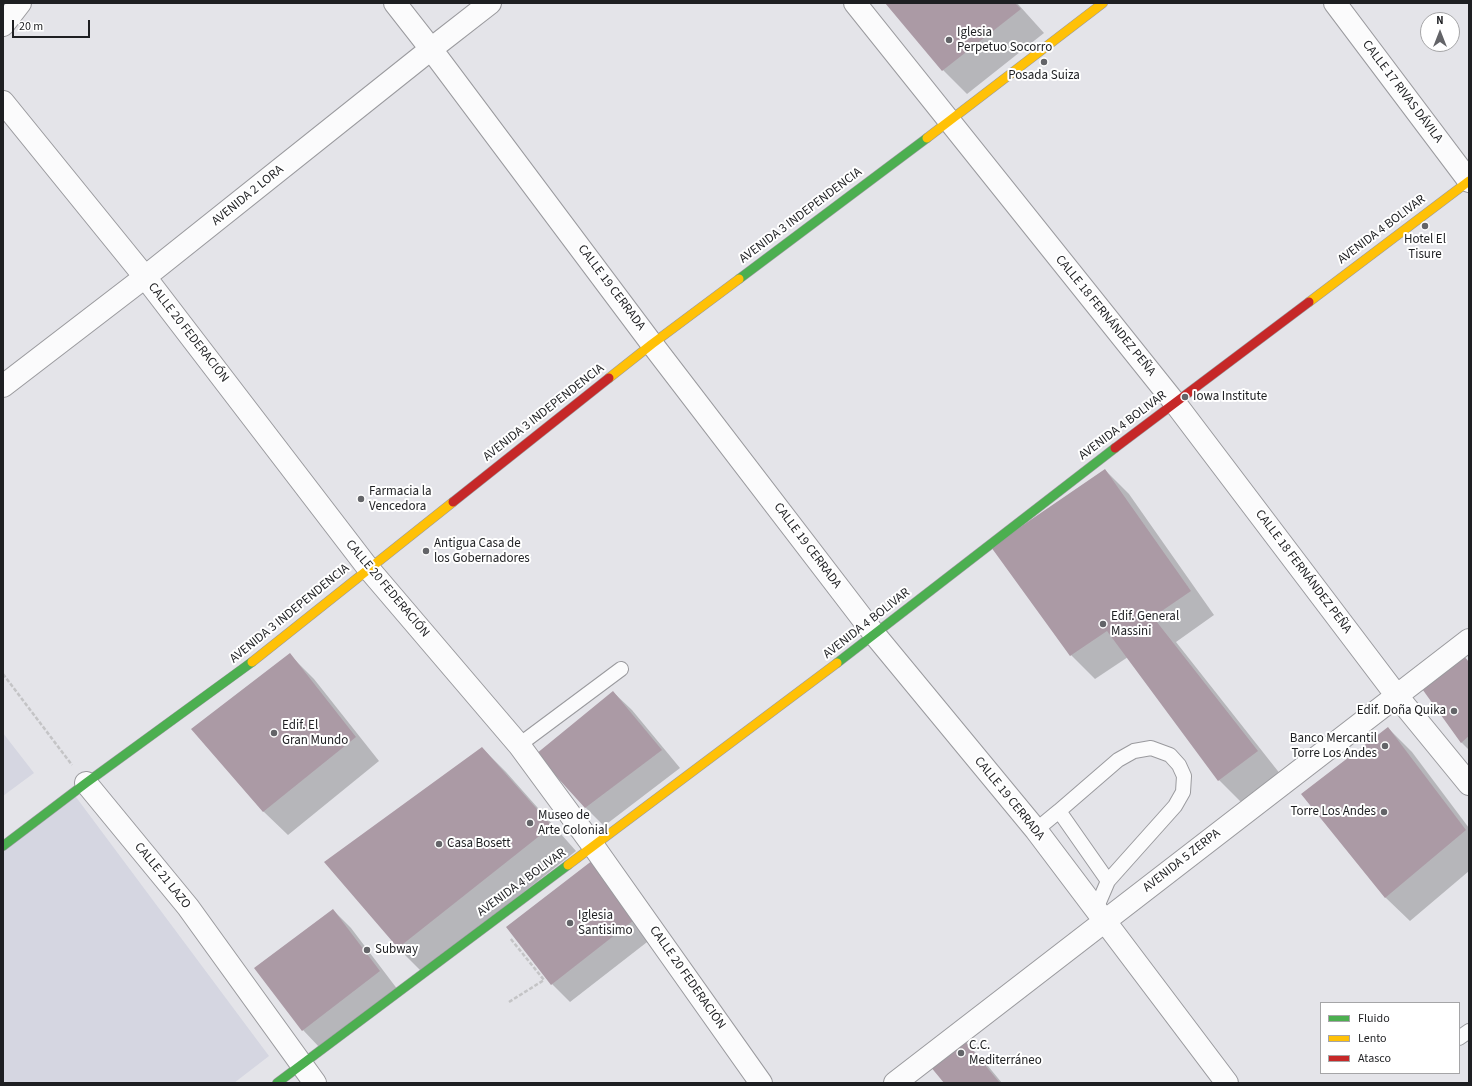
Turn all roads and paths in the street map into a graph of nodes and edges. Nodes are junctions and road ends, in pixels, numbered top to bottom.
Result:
1 (20, 3) edge
2 (395, 3) edge
3 (490, 3) edge
4 (855, 3) edge
5 (1103, 3) edge
6 (1335, 3) edge
7 (3, 25) edge
8 (431, 49) junction
9 (3, 102) edge
10 (950, 120) junction
11 (1469, 181) edge
12 (145, 277) junction
13 (652, 344) junction
14 (3, 386) edge
15 (1175, 403) junction
16 (368, 568) junction
17 (875, 635) junction
18 (1469, 640) edge
19 (621, 669) dead end
20 (3, 674) edge
21 (1397, 696) junction
22 (519, 745) junction
23 (86, 783) junction
24 (1469, 784) edge
25 (1059, 811) junction
26 (1036, 830) junction
27 (3, 846) edge
28 (594, 847) junction
29 (1108, 881) junction
30 (1100, 915) junction
31 (494, 919) junction
32 (509, 1002) dead end
33 (1469, 1031) edge
34 (1460, 1037) edge
35 (301, 1065) junction
36 (277, 1083) edge
37 (315, 1083) edge
38 (762, 1083) edge
39 (895, 1083) edge
40 (1227, 1083) edge

1 - 7 street
2 - 8 street, CALLE 19 CERRADA
3 - 8 street, AVENIDA 2 LORA
4 - 10 street, CALLE 18 FERNÁNDEZ PEÑA
5 - 10 street, AVENIDA 3 INDEPENDENCIA
6 - 11 street, CALLE 17 RIVAS DÁVILA
8 - 12 street, AVENIDA 2 LORA
8 - 13 street, CALLE 19 CERRADA
9 - 12 street, CALLE 20 FEDERACIÓN
10 - 13 street, AVENIDA 3 INDEPENDENCIA
10 - 15 street, CALLE 18 FERNÁNDEZ PEÑA
11 - 15 street, AVENIDA 4 BOLIVAR
12 - 14 street, AVENIDA 2 LORA
12 - 16 street, CALLE 20 FEDERACIÓN
13 - 16 street, AVENIDA 3 INDEPENDENCIA
13 - 17 street, CALLE 19 CERRADA
15 - 17 street, AVENIDA 4 BOLIVAR
15 - 21 street, CALLE 18 FERNÁNDEZ PEÑA
16 - 22 street, CALLE 20 FEDERACIÓN
16 - 23 street, AVENIDA 3 INDEPENDENCIA
17 - 26 street, CALLE 19 CERRADA
17 - 28 street, AVENIDA 4 BOLIVAR
18 - 21 street, AVENIDA 5 ZERPA
19 - 22 lane
20 - 23 path
21 - 24 street, CALLE 18 FERNÁNDEZ PEÑA
21 - 30 street, AVENIDA 5 ZERPA
22 - 28 street, CALLE 20 FEDERACIÓN
23 - 27 street, AVENIDA 3 INDEPENDENCIA
23 - 35 street, CALLE 21 LAZO
25 - 26 lane
25 - 29 lane
25 - 29 lane
26 - 30 street, CALLE 19 CERRADA
28 - 31 street, AVENIDA 4 BOLIVAR
28 - 38 street, CALLE 20 FEDERACIÓN
29 - 30 lane
30 - 39 street, AVENIDA 5 ZERPA
30 - 40 street, CALLE 19 CERRADA
31 - 32 path
31 - 35 street, AVENIDA 4 BOLIVAR
33 - 34 lane
35 - 36 street, AVENIDA 4 BOLIVAR
35 - 37 street, CALLE 21 LAZO

